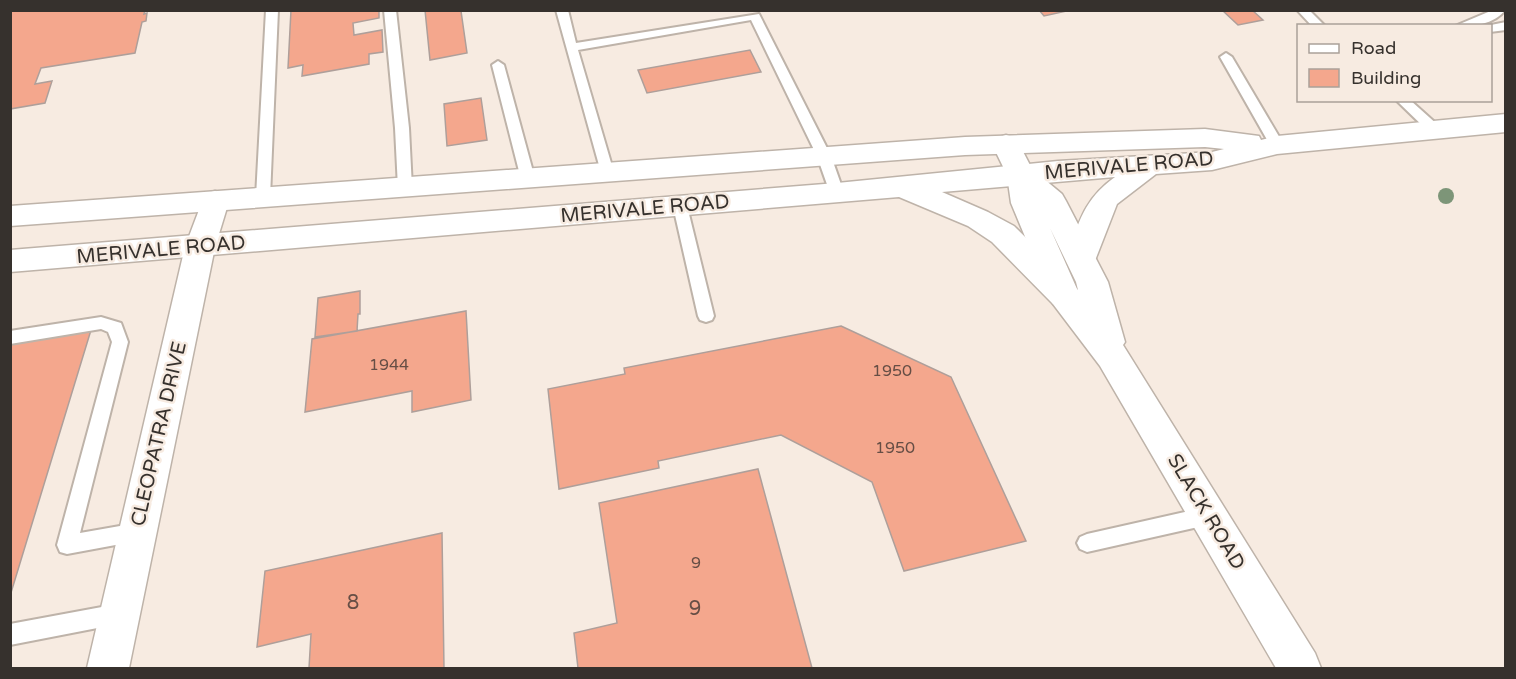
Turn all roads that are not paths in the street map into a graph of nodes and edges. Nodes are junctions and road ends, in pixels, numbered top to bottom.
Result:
1 (272, 10) edge
2 (390, 10) edge
3 (562, 10) edge
4 (1302, 10) edge
5 (1500, 10) edge
6 (753, 13) edge
7 (1316, 24) edge
8 (1467, 24) edge
9 (571, 48) junction
10 (1226, 57) dead end
11 (498, 65) dead end
12 (1404, 102) edge
13 (1506, 123) edge
14 (1434, 129) junction
15 (1006, 144) junction
16 (1277, 145) junction
17 (824, 156) junction
18 (1148, 166) junction
19 (607, 172) junction
20 (1021, 175) junction
21 (528, 179) junction
22 (903, 187) junction
23 (405, 188) junction
24 (837, 194) junction
25 (263, 197) junction
26 (215, 201) junction
27 (680, 206) junction
28 (10, 216) edge
29 (200, 247) junction
30 (1081, 258) junction
31 (10, 261) edge
32 (1064, 295) junction
33 (706, 316) dead end
34 (10, 338) edge
35 (1112, 356) junction
36 (1207, 516) junction
37 (137, 532) junction
38 (1087, 543) dead end
39 (120, 614) junction
40 (10, 635) edge
41 (108, 669) edge
42 (1299, 669) edge

1 - 25 lane
2 - 23 lane
3 - 9 lane
4 - 7 lane
5 - 8 lane
6 - 9 lane
6 - 17 lane
9 - 19 lane
10 - 16 lane
11 - 21 lane
12 - 14 lane
13 - 14 main road, MERIVALE ROAD
14 - 16 main road, MERIVALE ROAD
15 - 16 main road, MERIVALE ROAD
15 - 17 main road, MERIVALE ROAD
15 - 20 main road, SLACK ROAD
16 - 18 main road, MERIVALE ROAD
17 - 19 main road, MERIVALE ROAD
17 - 24 lane
18 - 20 main road, MERIVALE ROAD
18 - 30 main road
19 - 21 main road, MERIVALE ROAD
20 - 22 main road, MERIVALE ROAD
20 - 30 main road, SLACK ROAD
20 - 32 main road, SLACK ROAD
21 - 23 main road, MERIVALE ROAD
22 - 24 main road, MERIVALE ROAD
22 - 32 main road
23 - 25 main road, MERIVALE ROAD
24 - 27 main road, MERIVALE ROAD
25 - 26 main road, MERIVALE ROAD
26 - 28 main road, MERIVALE ROAD
26 - 29 main road, CLEOPATRA DRIVE
27 - 29 main road, MERIVALE ROAD
27 - 33 lane
29 - 31 main road, MERIVALE ROAD
29 - 37 main road, CLEOPATRA DRIVE
30 - 35 main road, SLACK ROAD
32 - 35 main road, SLACK ROAD
34 - 37 lane
35 - 36 main road, SLACK ROAD
36 - 38 lane
36 - 42 main road, SLACK ROAD
37 - 39 main road, CLEOPATRA DRIVE
39 - 40 lane
39 - 41 main road, CLEOPATRA DRIVE

